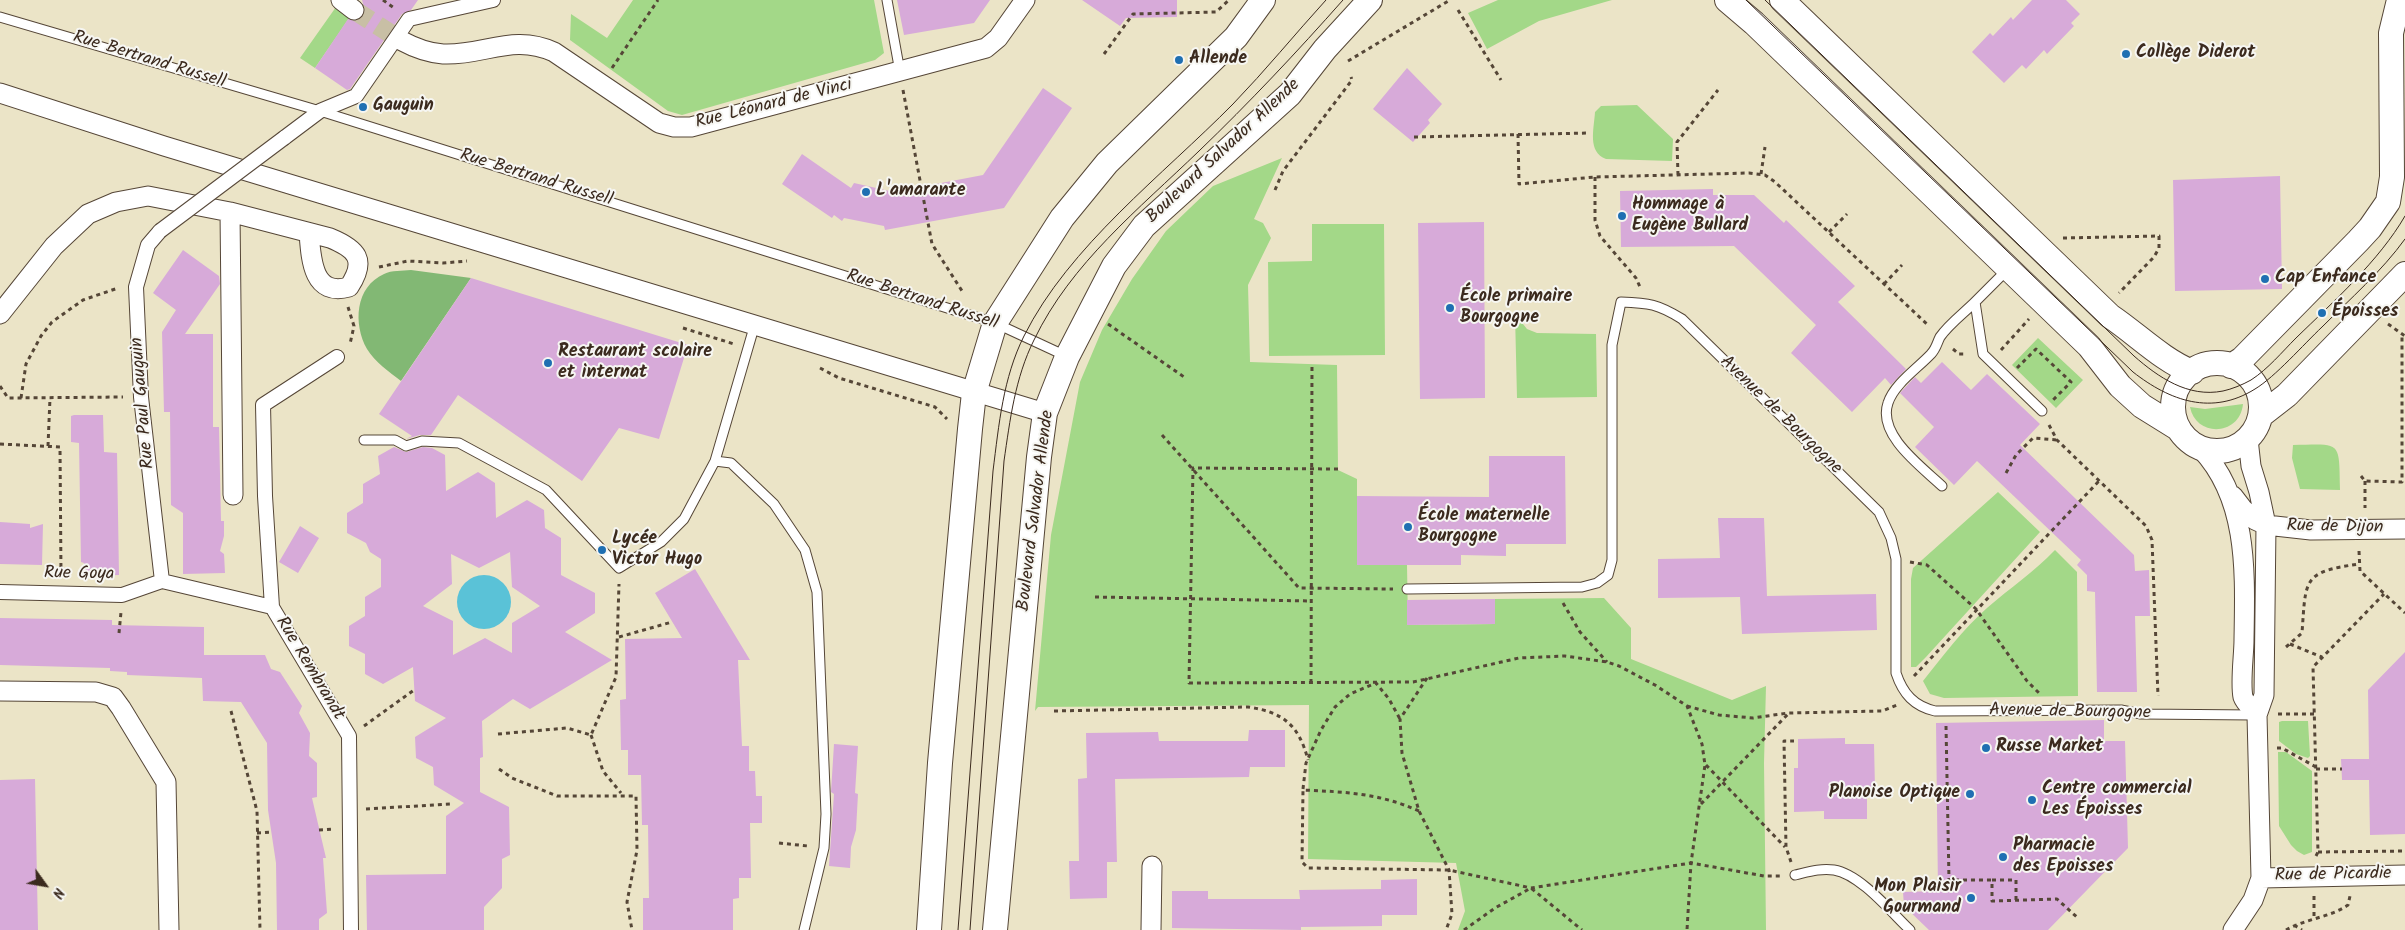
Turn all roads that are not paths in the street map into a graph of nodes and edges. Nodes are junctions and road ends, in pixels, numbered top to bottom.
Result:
1 (493, 0) edge
2 (887, 0) edge
3 (1025, 0) edge
4 (1263, 0) edge
5 (1370, 0) edge
6 (1727, 0) edge
7 (1782, 0) edge
8 (2399, 0) edge
9 (0, 17) edge
10 (402, 41) tunnel mouth
11 (900, 73) junction
12 (0, 93) edge
13 (2399, 101) edge
14 (320, 111) junction
15 (230, 212) junction
16 (309, 234) junction
17 (2010, 267) junction
18 (2405, 274) edge
19 (1975, 302) junction
20 (0, 314) edge
21 (995, 323) junction
22 (755, 324) junction
23 (337, 357) road end
24 (1067, 357) junction
25 (2231, 366) junction
26 (2192, 372) junction
27 (974, 393) junction
28 (2042, 411) road end
29 (1045, 413) junction
30 (2260, 416) junction
31 (2179, 429) junction
32 (2248, 439) junction
33 (364, 440) dead end
34 (2201, 449) junction
35 (715, 461) junction
36 (1942, 486) dead end
37 (2230, 493) junction
38 (233, 495) dead end
39 (2266, 526) junction
40 (2405, 529) edge
41 (162, 581) junction
42 (1407, 589) road end
43 (0, 592) edge
44 (272, 607) junction
45 (0, 691) edge
46 (2265, 714) junction
47 (1152, 866) dead end
48 (1795, 874) road end
49 (2405, 875) edge
50 (2260, 878) junction
51 (170, 930) edge
52 (351, 930) edge
53 (804, 930) edge
54 (929, 930) edge
55 (995, 930) edge
56 (1150, 930) edge
57 (1910, 930) edge
58 (2233, 930) edge

1 - 14 street, Rue Paul Gauguin
2 - 11 lane
3 - 11 street, Rue Léonard de Vinci
4 - 21 street
5 - 24 street, Boulevard Salvador Allende
6 - 17 street
7 - 26 street
8 - 13 street
9 - 14 lane, Rue Bertrand Russell
10 - 11 street, Rue Léonard de Vinci
12 - 22 street
13 - 25 street
14 - 21 lane, Rue Bertrand Russell
14 - 41 street, Rue Paul Gauguin, bridge
15 - 16 street
15 - 20 street
15 - 38 street
16 - 16 street
17 - 19 lane
17 - 31 street
18 - 30 street
19 - 28 lane
19 - 36 lane
21 - 24 lane, Rue Bertrand Russell
21 - 27 street
22 - 27 street
22 - 35 lane
23 - 44 street, Rue Rembrandt
24 - 29 street, Boulevard Salvador Allende
25 - 26 street
25 - 30 street
26 - 31 street
27 - 29 street
27 - 54 street
29 - 55 street, Boulevard Salvador Allende
30 - 32 street
31 - 34 street
32 - 34 street
32 - 39 street
33 - 35 lane
34 - 37 street
35 - 53 lane
37 - 39 street
37 - 46 street
39 - 40 street, Rue de Dijon
39 - 46 street
41 - 43 street, Rue Goya
41 - 44 street
42 - 46 lane, Avenue de Bourgogne
44 - 52 street, Rue Rembrandt
45 - 51 street
46 - 50 street
47 - 56 street
48 - 57 lane
49 - 50 street, Rue de Picardie
50 - 58 street

